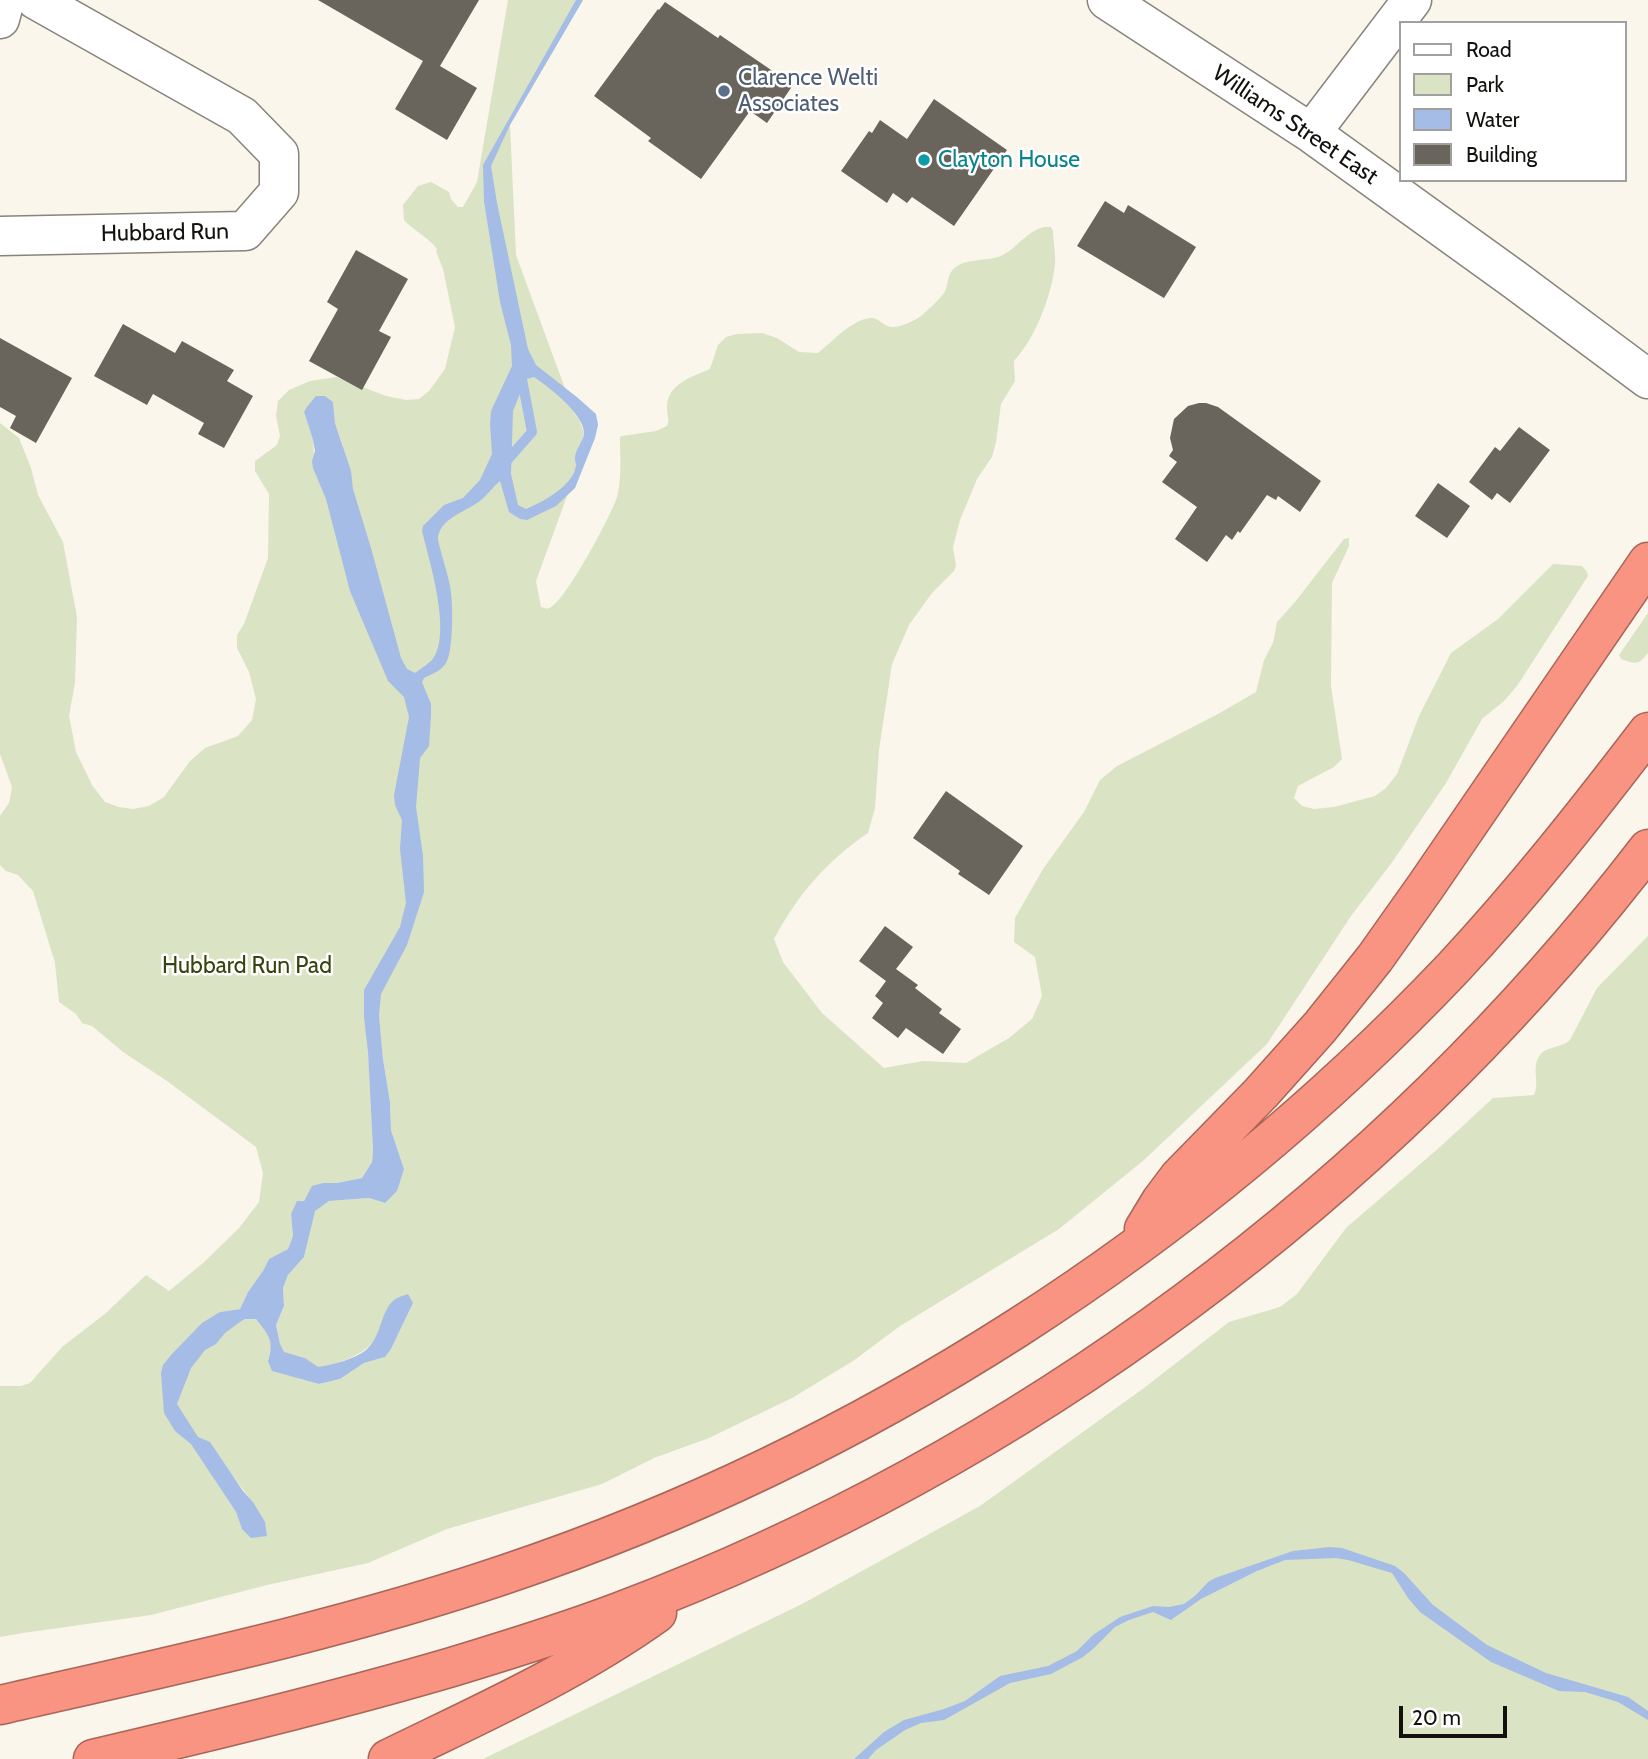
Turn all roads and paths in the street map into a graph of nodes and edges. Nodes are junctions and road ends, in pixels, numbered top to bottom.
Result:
1 (5, 0) edge
2 (36, 0) edge
3 (1107, 0) edge
4 (1412, 0) edge
5 (0, 19) edge
6 (1311, 133) junction
7 (0, 236) edge
8 (1648, 379) edge
9 (1648, 562) edge
10 (1648, 732) edge
11 (1648, 849) edge
12 (1135, 1248) junction
13 (698, 1581) junction
14 (0, 1704) edge
15 (93, 1759) edge
16 (388, 1759) edge

1 - 5 street
2 - 7 street, Hubbard Run
3 - 6 street, Williams Street East
4 - 6 street
6 - 8 street, Williams Street East
9 - 12 highway
10 - 12 highway
11 - 13 highway
12 - 14 highway
13 - 15 highway
13 - 16 highway

